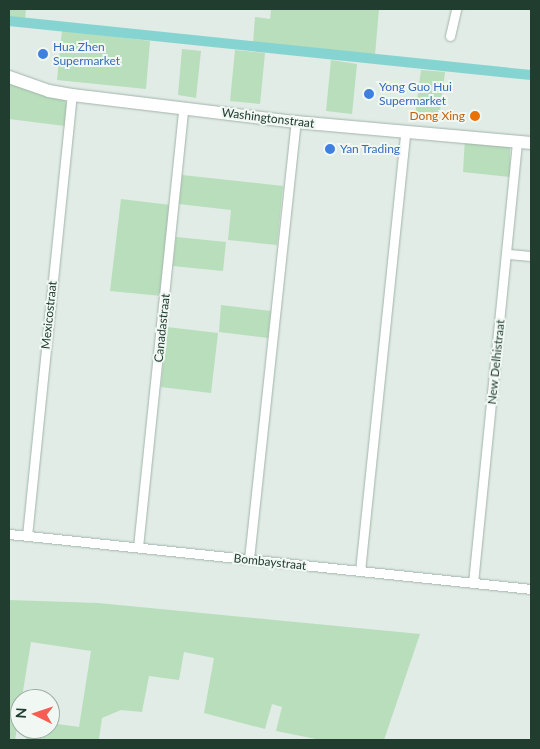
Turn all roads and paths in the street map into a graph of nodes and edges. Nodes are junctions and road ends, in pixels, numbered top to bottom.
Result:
1 (456, 9) edge
2 (450, 36) dead end
3 (9, 77) edge
4 (72, 95) junction
5 (183, 108) junction
6 (296, 122) junction
7 (406, 132) junction
8 (517, 141) junction
9 (531, 143) edge
10 (508, 254) junction
11 (531, 256) edge
12 (9, 534) edge
13 (27, 536) junction
14 (138, 547) junction
15 (250, 560) junction
16 (360, 571) junction
17 (473, 583) junction
18 (531, 589) edge

1 - 2 street
3 - 4 street, Washingtonstraat
4 - 5 street, Washingtonstraat
4 - 13 street, Mexicostraat
5 - 6 street, Washingtonstraat
5 - 14 street, Canadastraat
6 - 7 street, Washingtonstraat
6 - 15 street
7 - 8 street, Washingtonstraat
7 - 16 street
8 - 9 street, Washingtonstraat
8 - 10 street, New Delhistraat
10 - 11 street
10 - 17 street, New Delhistraat
12 - 13 street, Bombaystraat
13 - 14 street, Bombaystraat
14 - 15 street, Bombaystraat
15 - 16 street, Bombaystraat
16 - 17 street, Bombaystraat
17 - 18 street, Bombaystraat

